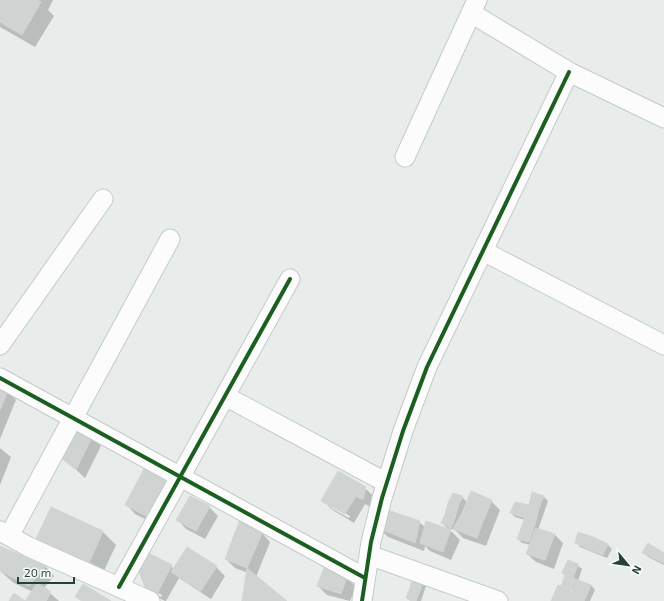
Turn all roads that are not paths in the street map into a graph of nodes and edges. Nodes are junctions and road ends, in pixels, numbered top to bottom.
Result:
1 (474, 6) edge
2 (569, 72) junction
3 (664, 118) edge
4 (405, 157) dead end
5 (103, 199) dead end
6 (170, 239) dead end
7 (483, 251) junction
8 (290, 279) dead end
9 (664, 345) edge
10 (0, 346) edge
11 (0, 378) edge
12 (225, 396) junction
13 (72, 418) junction
14 (180, 478) junction
15 (386, 482) junction
16 (4, 534) edge
17 (369, 555) junction
18 (365, 578) junction
19 (119, 587) junction
20 (150, 601) edge
21 (362, 601) edge
22 (498, 601) edge

1 - 2 street
1 - 4 street
2 - 3 street
2 - 7 street
5 - 10 street
6 - 13 street
7 - 9 street
7 - 15 street
8 - 12 street
11 - 13 street
12 - 14 street
12 - 15 street
13 - 14 street
13 - 16 street
14 - 18 street
14 - 19 street
15 - 17 street
16 - 19 street
17 - 18 street
17 - 22 street
18 - 21 street
19 - 20 street

